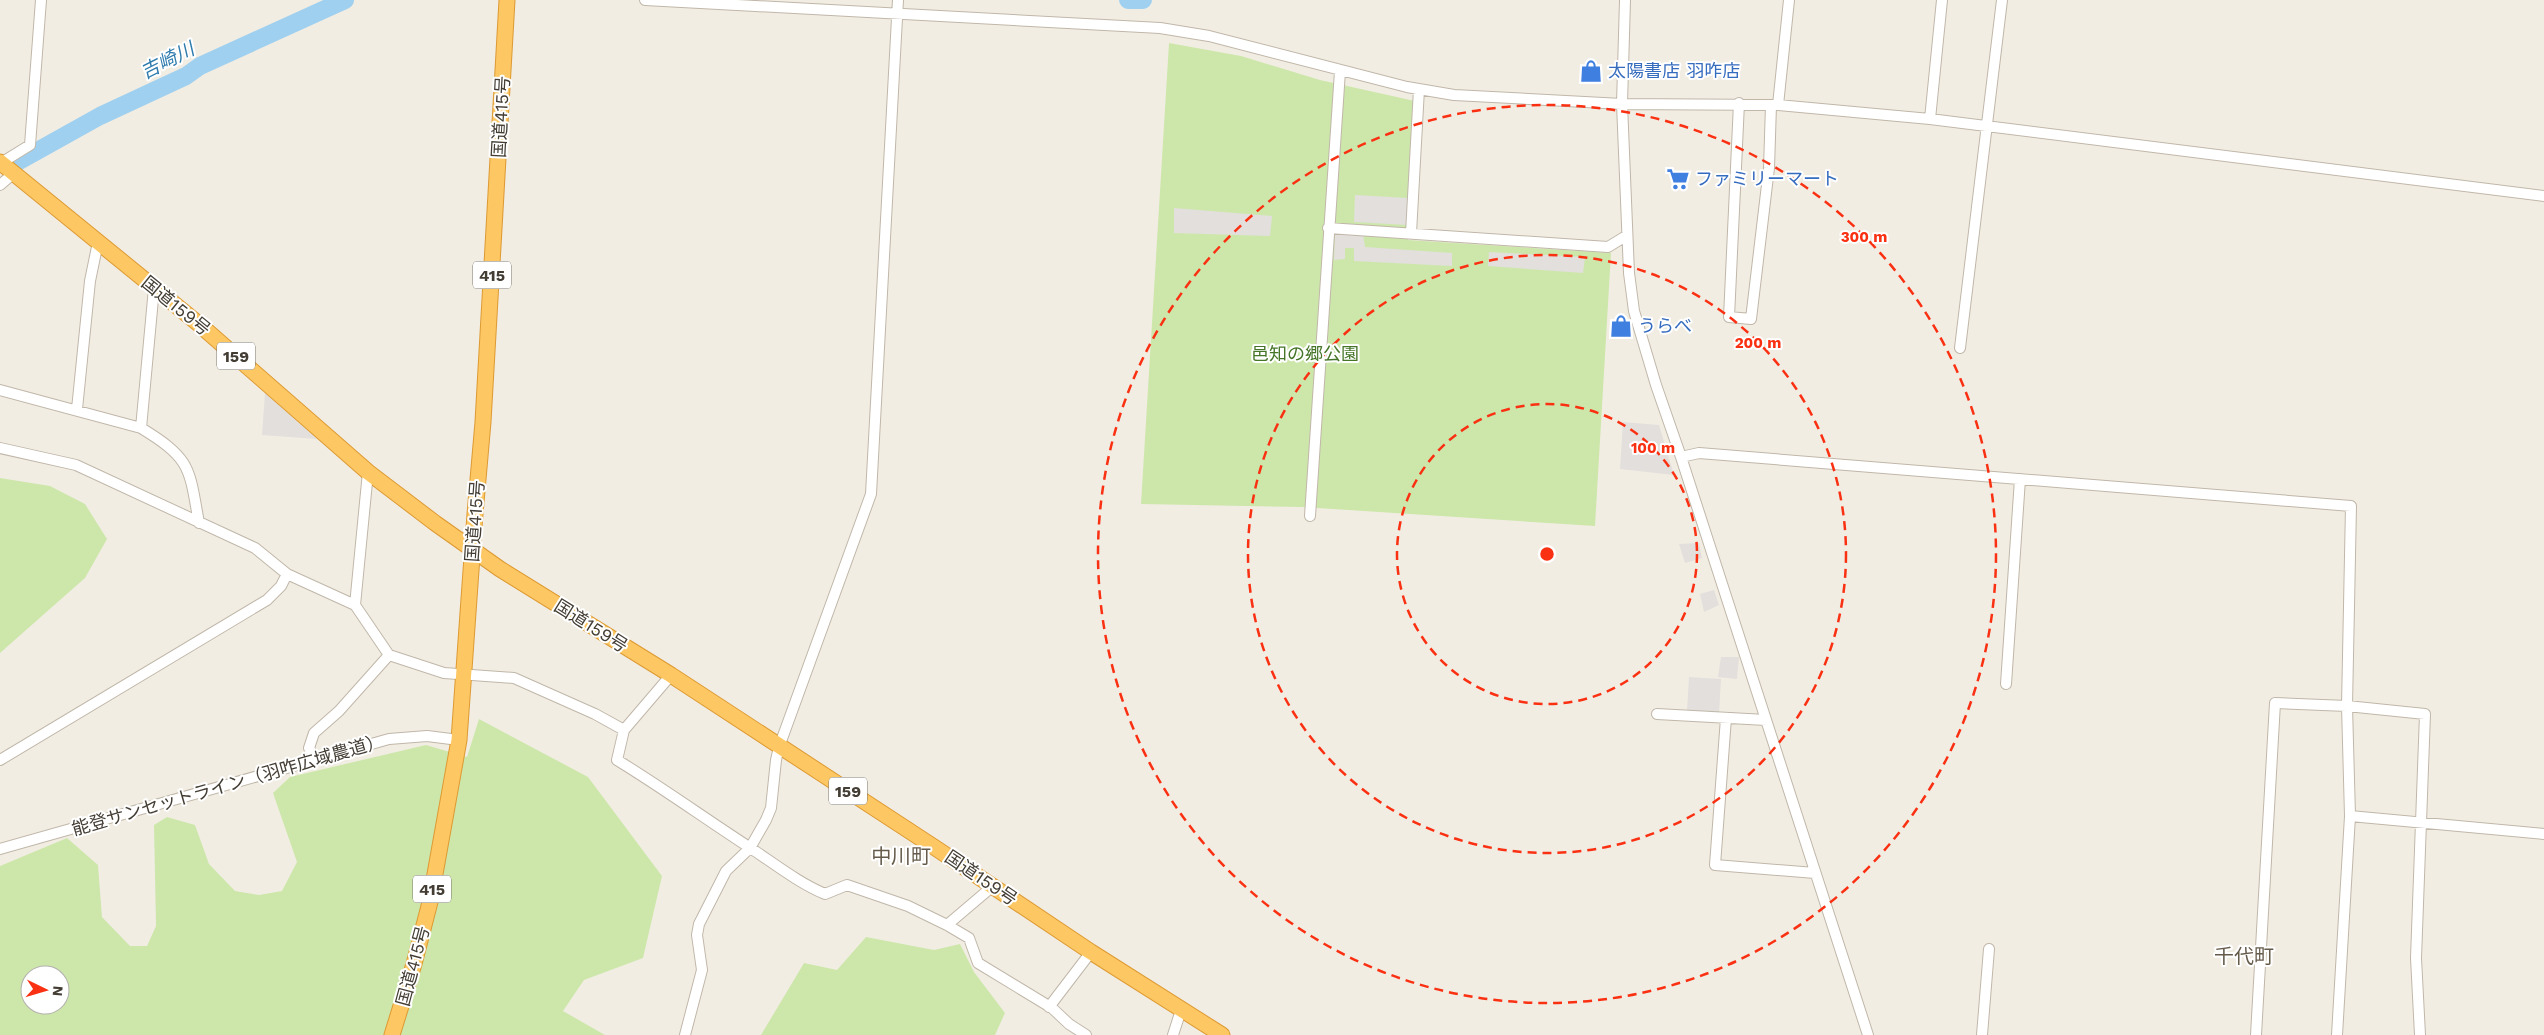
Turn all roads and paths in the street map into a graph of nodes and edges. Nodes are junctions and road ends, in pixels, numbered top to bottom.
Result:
1 (41, 0) edge
2 (507, 0) edge
3 (645, 0) edge
4 (898, 0) edge
5 (1625, 0) edge
6 (1789, 0) edge
7 (1942, 0) edge
8 (2002, 0) edge
9 (897, 15) junction
10 (1340, 71) junction
11 (1419, 89) junction
12 (1739, 103) junction
13 (1622, 104) junction
14 (1774, 105) junction
15 (1930, 119) junction
16 (1986, 127) junction
17 (1, 162) edge
18 (14, 173) junction
19 (0, 185) edge
20 (2544, 196) edge
21 (1328, 228) junction
22 (1411, 233) junction
23 (1626, 236) junction
24 (98, 242) junction
25 (154, 288) junction
26 (1960, 348) dead end
27 (0, 390) edge
28 (77, 410) junction
29 (141, 428) junction
30 (0, 448) edge
31 (1681, 457) junction
32 (368, 472) junction
33 (2020, 479) junction
34 (1310, 516) dead end
35 (199, 523) junction
36 (474, 549) junction
37 (287, 574) junction
38 (355, 605) junction
39 (389, 654) junction
40 (463, 674) junction
41 (671, 676) junction
42 (2006, 684) dead end
43 (2347, 706) junction
44 (1657, 714) dead end
45 (1726, 718) junction
46 (1766, 720) junction
47 (624, 730) junction
48 (459, 740) junction
49 (780, 746) junction
50 (0, 760) edge
51 (316, 760) junction
52 (2350, 816) junction
53 (2422, 824) junction
54 (2544, 834) edge
55 (750, 848) junction
56 (0, 849) edge
57 (1815, 873) junction
58 (993, 886) junction
59 (947, 925) junction
60 (1989, 949) dead end
61 (1091, 952) junction
62 (1049, 1007) junction
63 (1181, 1010) junction
64 (392, 1035) edge
65 (686, 1035) edge
66 (1086, 1035) edge
67 (1172, 1035) edge
68 (1222, 1035) edge
69 (1868, 1035) edge
70 (1982, 1035) edge
71 (2256, 1035) edge
72 (2337, 1035) edge
73 (2420, 1035) edge

1 - 17 street
2 - 36 highway, 国道415号 / 415
3 - 9 street
4 - 9 street
5 - 13 street
6 - 14 street
7 - 15 street
8 - 16 street
9 - 10 street
9 - 49 street
10 - 11 street
10 - 21 street
11 - 13 street
11 - 22 street
12 - 13 street
12 - 14 street
12 - 14 street
13 - 23 street
14 - 15 street
15 - 16 street
16 - 20 street
16 - 26 street
17 - 18 highway, 国道159号 / 159
18 - 19 street
18 - 24 highway, 国道159号 / 159
21 - 22 street
21 - 34 street
22 - 23 street
23 - 31 street
24 - 25 highway, 国道159号 / 159
24 - 28 street
25 - 29 street
25 - 32 highway, 国道159号 / 159
27 - 28 street
28 - 29 street
29 - 35 street
30 - 35 street
31 - 33 street
31 - 46 street
32 - 36 highway, 国道159号 / 159
32 - 38 street
33 - 42 street
33 - 43 street
35 - 37 street
36 - 40 highway, 国道415号 / 415
36 - 41 highway, 国道159号 / 159
37 - 38 street
37 - 50 street
38 - 39 street
39 - 40 street
39 - 51 street
40 - 47 street
40 - 48 highway, 国道415号 / 415
41 - 47 street
41 - 49 highway, 国道159号 / 159
43 - 52 street
43 - 53 street
43 - 71 street
44 - 45 street
45 - 46 street
45 - 57 street
46 - 57 street
47 - 55 street
48 - 51 street, 能登サンセットライン（羽咋広域農道）
48 - 64 highway, 国道415号 / 415
49 - 55 street
49 - 58 highway, 国道159号 / 159
51 - 56 street, 能登サンセットライン（羽咋広域農道）
52 - 53 street
52 - 72 street
53 - 54 street
53 - 73 street
55 - 59 street
55 - 65 street
57 - 69 street
58 - 59 street
58 - 61 highway, 国道159号 / 159
59 - 62 street
60 - 70 street
61 - 62 street
61 - 63 highway, 国道159号 / 159
62 - 66 street
63 - 67 street
63 - 68 highway, 国道159号 / 159

